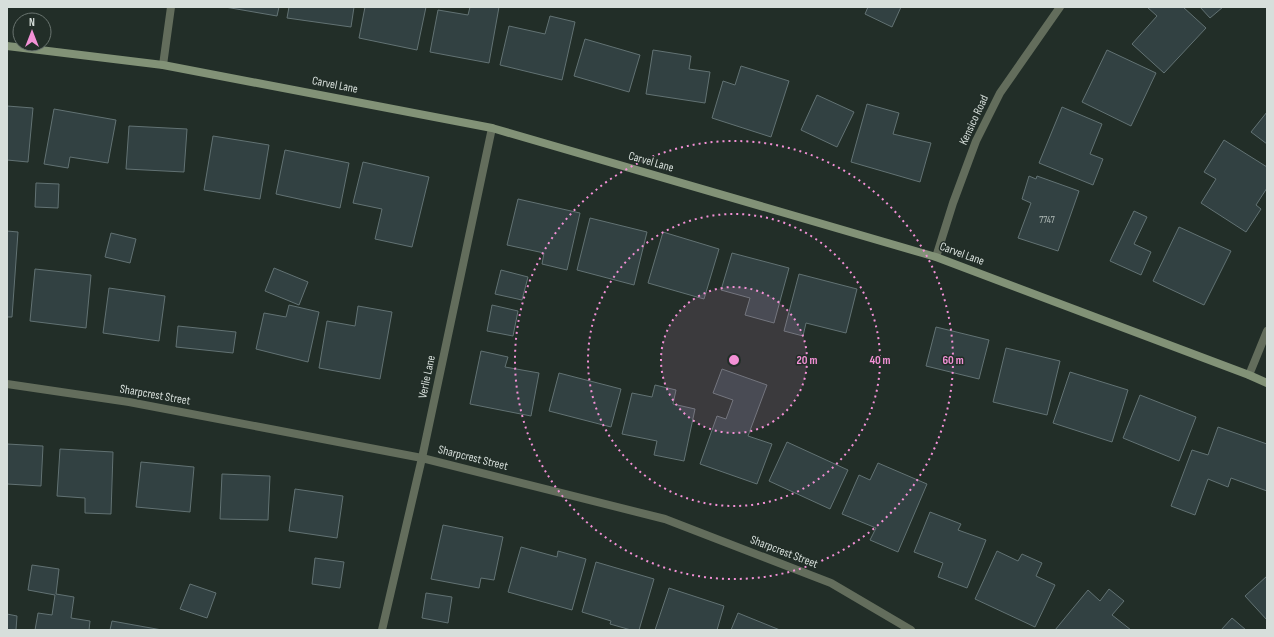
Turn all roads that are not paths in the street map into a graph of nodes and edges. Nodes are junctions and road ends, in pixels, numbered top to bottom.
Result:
1 (171, 7) edge
2 (1058, 8) edge
3 (7, 46) edge
4 (163, 64) junction
5 (492, 128) junction
6 (936, 257) junction
7 (1267, 332) edge
8 (1249, 375) junction
9 (1267, 383) edge
10 (7, 384) edge
11 (422, 458) junction
12 (382, 630) edge
13 (911, 630) edge

1 - 4 street
2 - 6 street, Kensico Road
3 - 4 street, Carvel Lane
4 - 5 street, Carvel Lane
5 - 6 street, Carvel Lane
5 - 11 street, Verlie Lane
6 - 8 street, Carvel Lane
7 - 8 street
8 - 9 street, Carvel Lane
10 - 11 street, Sharpcrest Street
11 - 12 street, Verlie Lane
11 - 13 street, Sharpcrest Street

